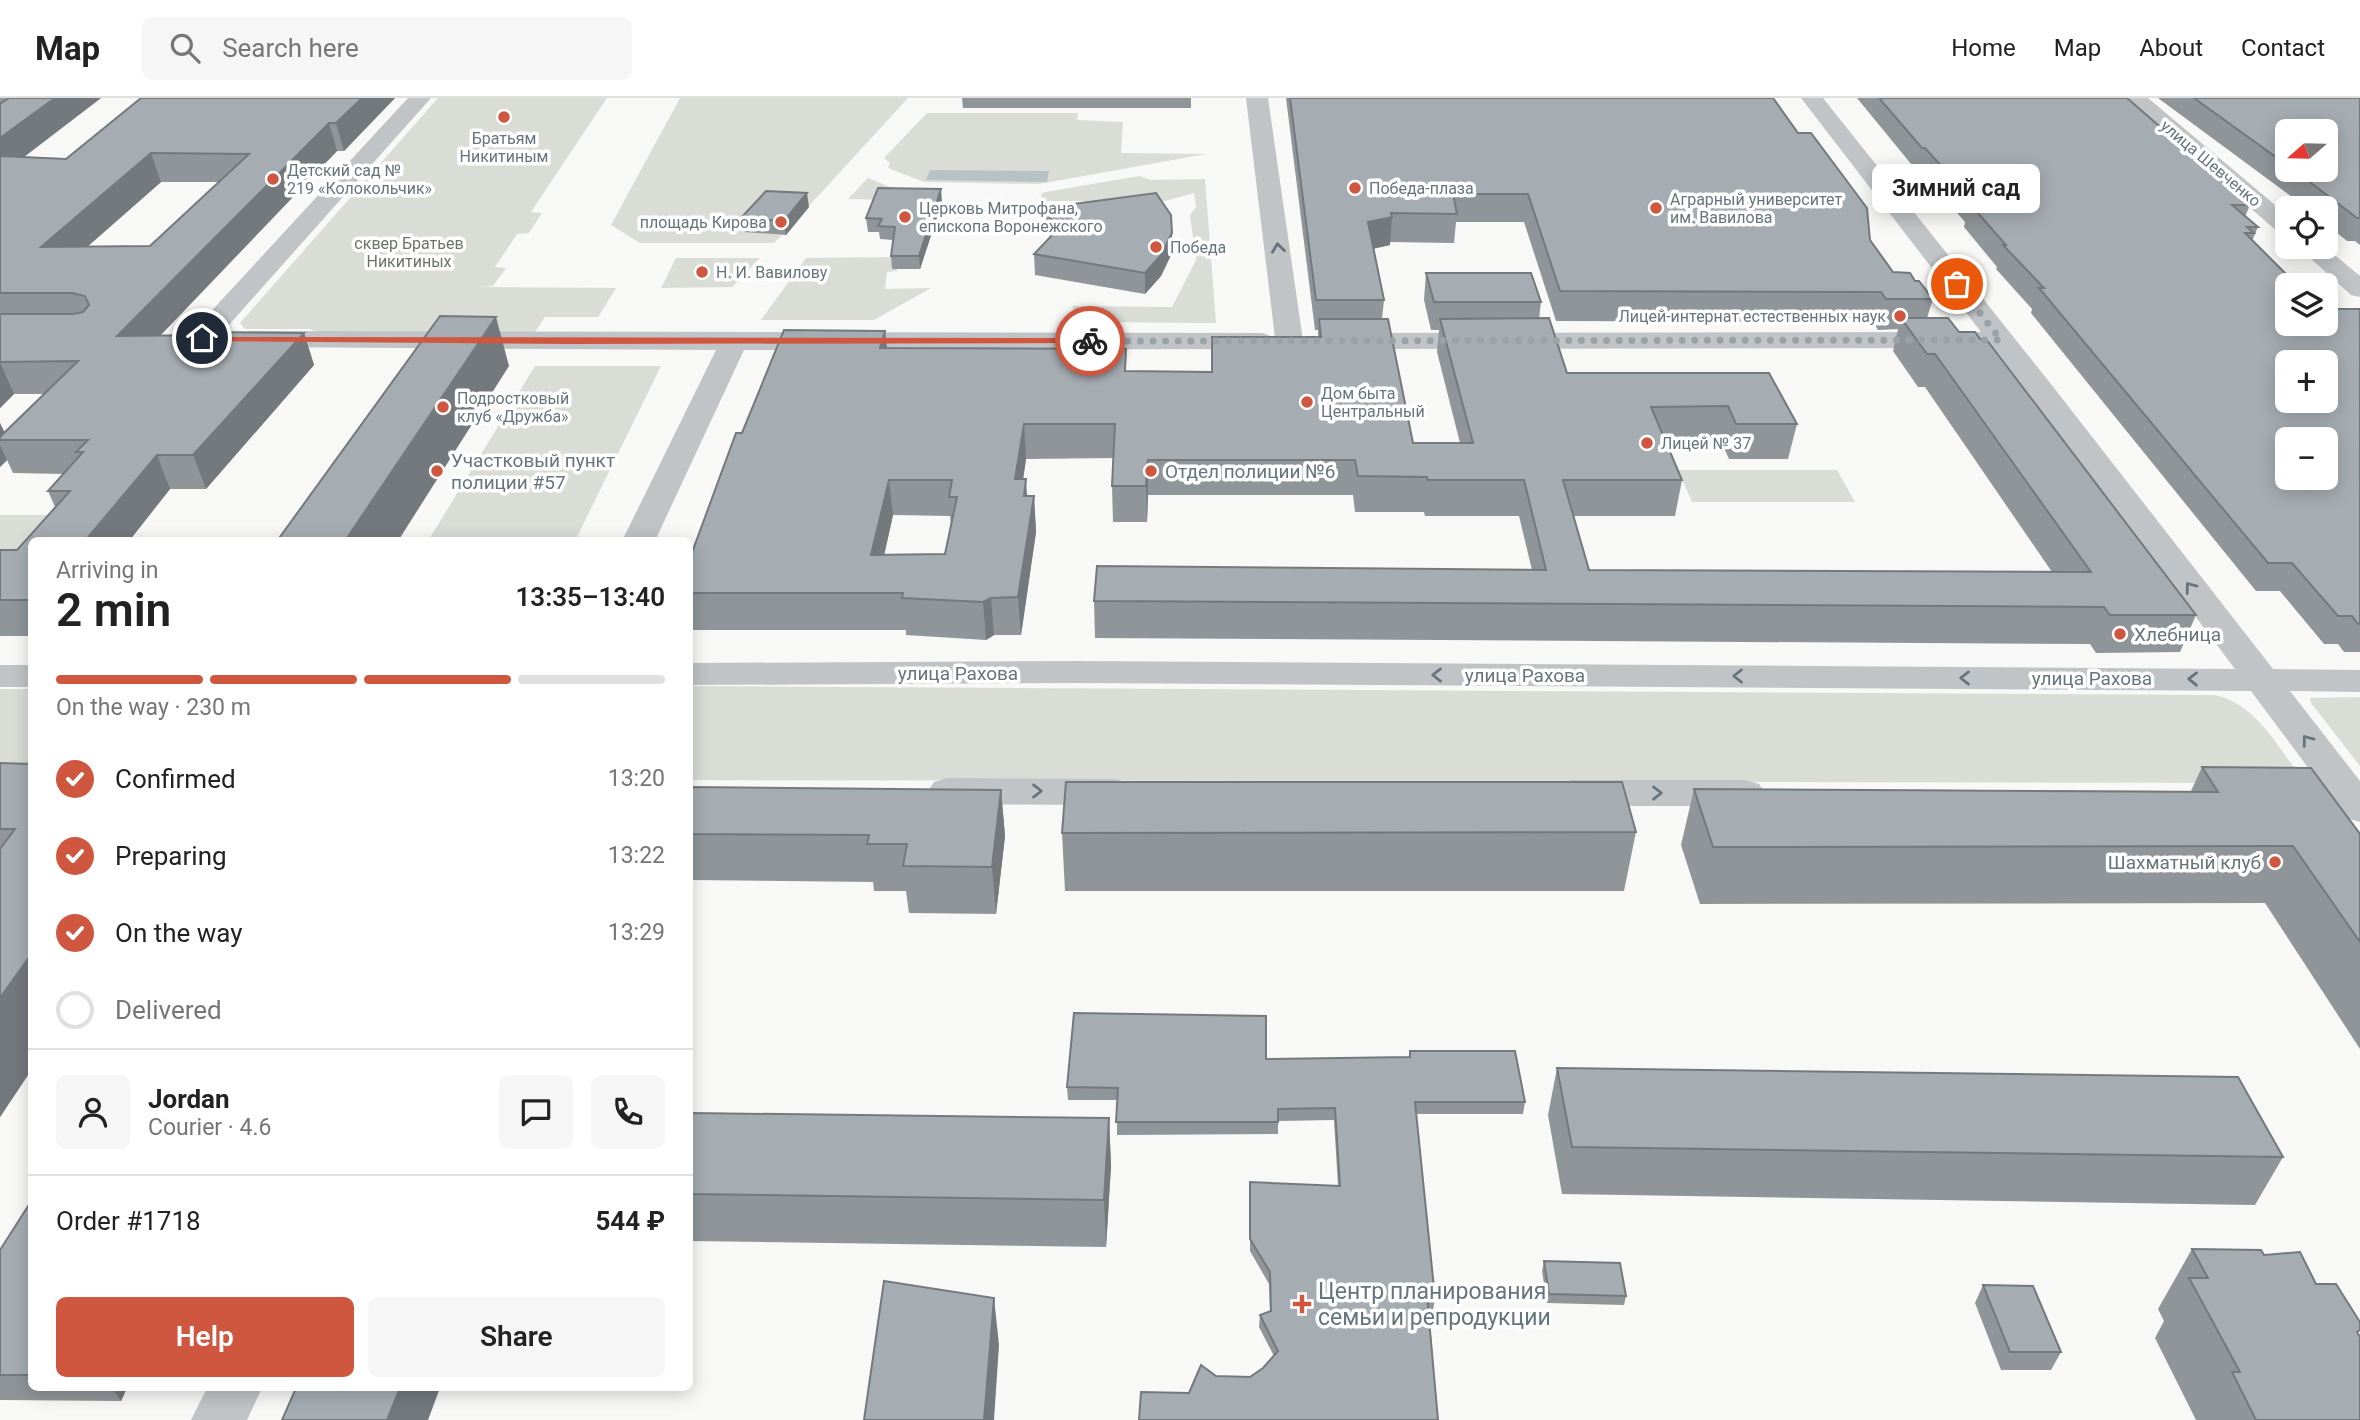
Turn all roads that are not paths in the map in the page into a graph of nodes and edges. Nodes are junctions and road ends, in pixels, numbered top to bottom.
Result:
1 (420, 98) edge
2 (1240, 98) edge
3 (1256, 98) edge
4 (1812, 98) edge
5 (2135, 98) edge
6 (2275, 217) edge
7 (2324, 259) edge
8 (2360, 289) edge
9 (2001, 340) junction
10 (1280, 341) junction
11 (734, 342) junction
12 (640, 537) edge
13 (693, 674) edge
14 (0, 676) edge
15 (28, 676) edge
16 (2261, 680) junction
17 (2360, 681) edge
18 (912, 791) edge
19 (1155, 792) edge
20 (1540, 793) edge
21 (1776, 793) edge
22 (2244, 794) edge
23 (2356, 799) edge
24 (234, 1391) edge
25 (219, 1420) edge

1 - 11 street
2 - 10 street
10 -> 3 street
4 - 9 street
5 - 6 street, улица Шевченко
7 - 8 street
9 - 10 street
16 -> 9 street
10 - 11 street
11 - 12 street
16 -> 13 street, улица Рахова
14 - 15 street
16 - 17 street, улица Рахова
23 -> 16 street
18 -> 19 street
20 -> 21 street
22 - 23 street
24 - 25 street

